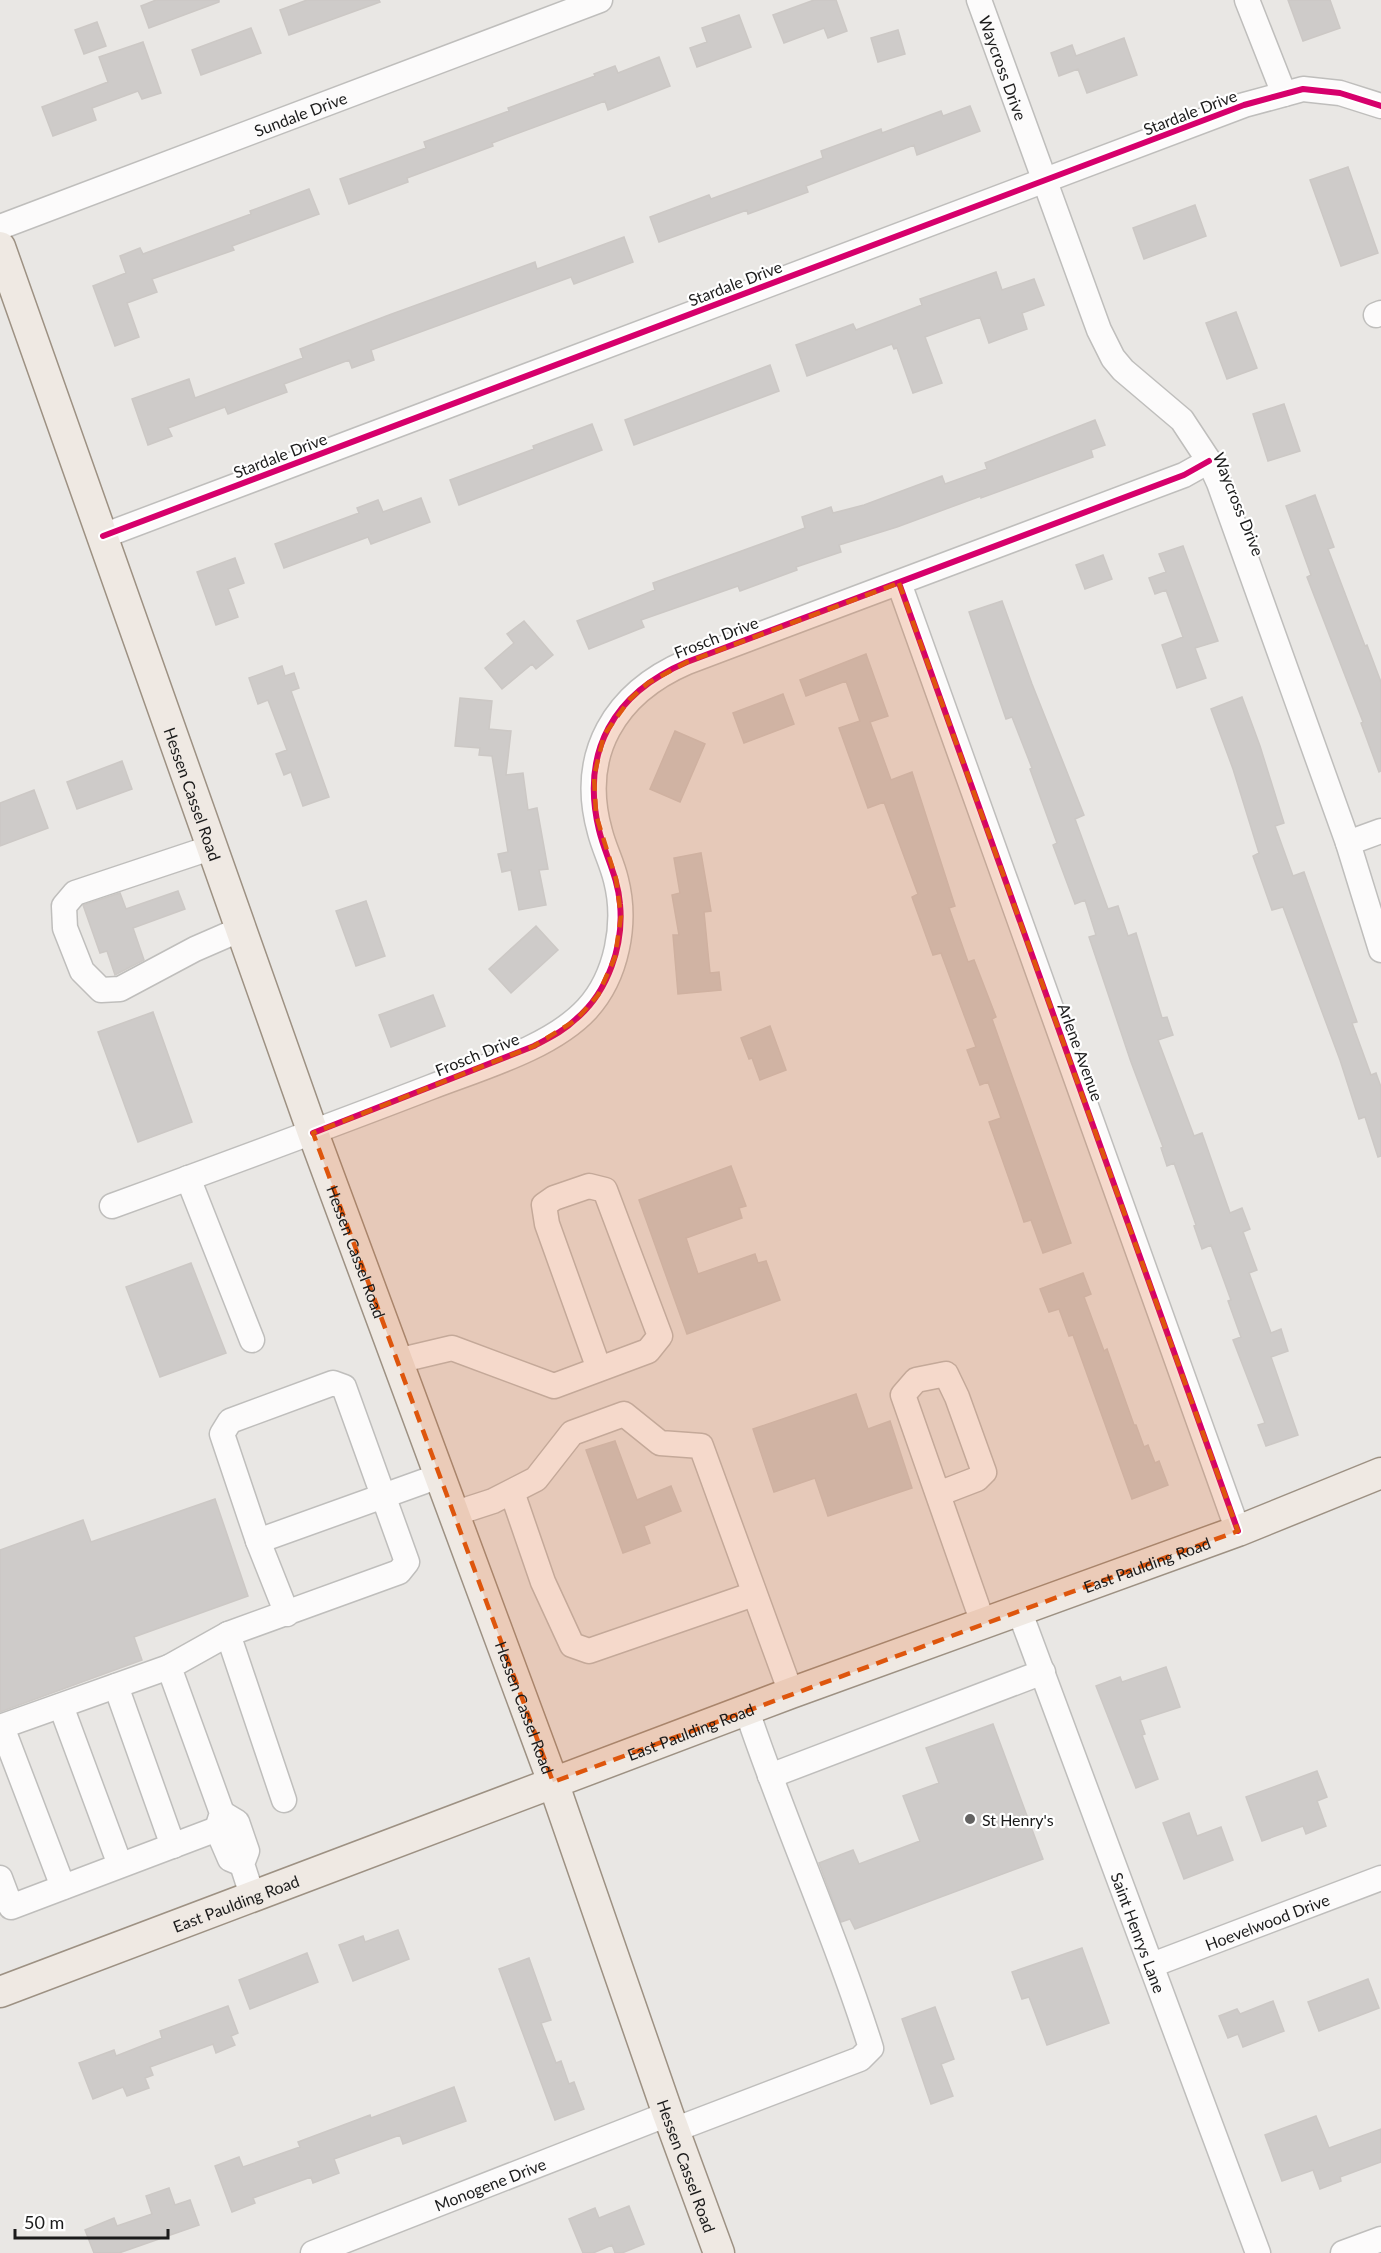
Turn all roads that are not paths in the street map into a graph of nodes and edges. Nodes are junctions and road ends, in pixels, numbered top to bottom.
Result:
1 (600, 0) edge
2 (980, 0) edge
3 (1247, 0) edge
4 (1284, 94) junction
5 (1381, 106) edge
6 (1046, 180) junction
7 (0, 227) edge
8 (0, 248) edge
9 (1209, 461) junction
10 (103, 536) junction
11 (899, 583) junction
12 (1381, 831) edge
13 (1348, 843) junction
14 (213, 847) junction
15 (241, 929) junction
16 (1381, 950) edge
17 (313, 1133) junction
18 (188, 1178) junction
19 (112, 1206) dead end
20 (252, 1340) dead end
21 (397, 1362) junction
22 (599, 1369) junction
23 (1381, 1473) edge
24 (440, 1476) junction
25 (512, 1492) junction
26 (938, 1494) junction
27 (384, 1495) junction
28 (453, 1514) junction
29 (1238, 1531) junction
30 (258, 1541) junction
31 (754, 1594) junction
32 (1019, 1610) junction
33 (286, 1614) junction
34 (983, 1623) junction
35 (228, 1634) junction
36 (169, 1667) junction
37 (1043, 1672) junction
38 (116, 1686) junction
39 (791, 1693) junction
40 (61, 1706) junction
41 (747, 1711) junction
42 (1, 1727) edge
43 (770, 1776) junction
44 (553, 1782) junction
45 (284, 1800) dead end
46 (219, 1821) junction
47 (173, 1846) junction
48 (120, 1865) junction
49 (0, 1878) edge
50 (1381, 1878) edge
51 (63, 1887) junction
52 (252, 1895) junction
53 (1152, 1965) junction
54 (0, 1992) edge
55 (671, 2122) junction
56 (1381, 2239) edge
57 (313, 2253) edge
58 (719, 2253) edge
59 (1258, 2253) edge
60 (1343, 2253) edge

1 - 7 street, Sundale Drive
2 - 6 street, Waycross Drive
3 - 4 street
4 - 5 street, Stardale Drive
4 - 6 street, Stardale Drive
6 - 9 street, Waycross Drive
6 - 10 street, Stardale Drive
8 - 10 main road, Hessen Cassel Road
9 - 11 street, Frosch Drive
9 - 13 street, Waycross Drive
10 - 14 main road, Hessen Cassel Road
11 - 17 street, Frosch Drive
11 - 29 street, Arlene Avenue
12 - 13 street
13 - 16 street, Waycross Drive
14 - 15 main road, Hessen Cassel Road
14 - 15 street
15 - 17 main road, Hessen Cassel Road
17 - 18 street, Frosch Drive
17 - 21 main road, Hessen Cassel Road
18 - 19 street, Frosch Drive
18 - 20 street
21 - 22 street
21 - 24 main road, Hessen Cassel Road
22 - 22 street
23 - 29 main road, East Paulding Road
24 - 27 street
24 - 28 main road, Hessen Cassel Road
25 - 28 street
25 - 31 street
25 - 31 street
26 - 26 street
26 - 34 street
27 - 30 street
27 - 30 street
27 - 33 street
28 - 44 main road, Hessen Cassel Road
29 - 32 main road, East Paulding Road
30 - 33 street
31 - 39 street
32 - 34 main road, East Paulding Road
32 - 37 street, Saint Henrys Lane
33 - 35 street
34 - 39 main road, East Paulding Road
35 - 36 street
35 - 45 street
36 - 38 street
36 - 46 street
37 - 43 street
37 - 53 street, Saint Henrys Lane
38 - 40 street
38 - 47 street
39 - 41 main road, East Paulding Road
40 - 42 street
40 - 48 street
41 - 43 street
41 - 44 main road, East Paulding Road
42 - 51 street
43 - 55 street, Monogene Drive
44 - 52 main road, East Paulding Road
44 - 55 main road, Hessen Cassel Road
46 - 47 street
46 - 52 street
47 - 48 street
48 - 51 street
49 - 51 street
50 - 53 street, Hoevelwood Drive
52 - 54 main road, East Paulding Road
53 - 59 street, Saint Henrys Lane
55 - 57 street, Monogene Drive
55 - 58 main road, Hessen Cassel Road
56 - 60 street

